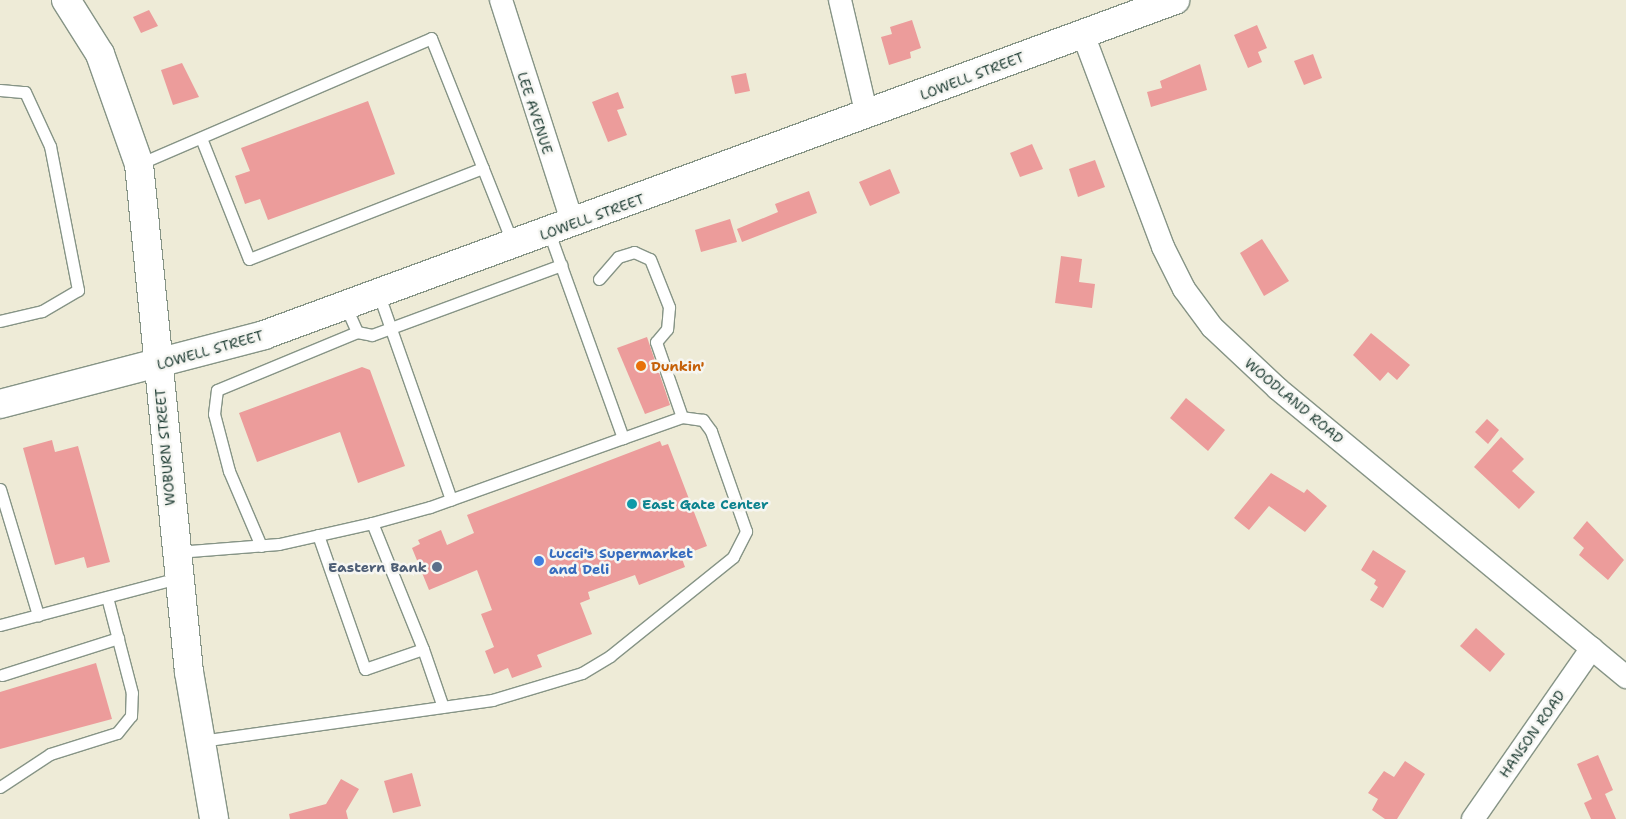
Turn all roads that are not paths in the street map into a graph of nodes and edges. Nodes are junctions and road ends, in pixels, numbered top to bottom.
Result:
1 (66, 0) edge
2 (501, 0) edge
3 (840, 0) edge
4 (1175, 0) edge
5 (1083, 34) junction
6 (0, 90) edge
7 (867, 116) junction
8 (201, 138) junction
9 (139, 164) junction
10 (483, 168) junction
11 (561, 228) junction
12 (514, 246) junction
13 (561, 266) junction
14 (599, 279) dead end
15 (379, 295) junction
16 (346, 307) junction
17 (0, 321) edge
18 (390, 327) junction
19 (357, 332) junction
20 (158, 366) junction
21 (0, 404) edge
22 (682, 417) junction
23 (623, 438) junction
24 (0, 489) edge
25 (451, 500) junction
26 (372, 523) junction
27 (318, 535) junction
28 (261, 546) junction
29 (177, 565) junction
30 (107, 597) junction
31 (38, 615) junction
32 (0, 625) edge
33 (118, 638) junction
34 (1592, 648) junction
35 (423, 649) junction
36 (2, 675) dead end
37 (1626, 677) edge
38 (443, 707) junction
39 (200, 742) junction
40 (0, 786) edge
41 (208, 818) edge
42 (1473, 819) edge

1 - 9 main road, WOBURN STREET
2 - 11 street, LEE AVENUE
3 - 7 street
4 - 5 main road, LOWELL STREET
5 - 7 main road, LOWELL STREET
5 - 34 street, WOODLAND ROAD
6 - 17 lane
7 - 11 main road, LOWELL STREET
8 - 9 lane
8 - 10 lane
8 - 10 lane
9 - 20 main road, WOBURN STREET
10 - 12 lane
11 - 12 main road, LOWELL STREET
11 - 13 lane
12 - 15 main road, LOWELL STREET
13 - 18 lane
13 - 23 lane
14 - 22 lane
15 - 16 main road, LOWELL STREET
15 - 18 lane
16 - 19 lane
16 - 20 main road, LOWELL STREET
18 - 19 lane
18 - 25 lane
19 - 28 lane
20 - 21 main road, LOWELL STREET
20 - 29 main road, WOBURN STREET
22 - 23 lane
22 - 38 lane
23 - 25 lane
24 - 31 lane
25 - 26 lane
26 - 27 lane
26 - 35 lane
27 - 28 lane
27 - 35 lane
28 - 29 lane
29 - 30 lane
29 - 39 main road, WOBURN STREET
30 - 31 lane
30 - 33 lane
31 - 32 lane
33 - 36 lane
33 - 40 lane
34 - 37 street, WOODLAND ROAD
34 - 42 street, HANSON ROAD
35 - 38 lane
38 - 39 lane
39 - 41 main road, WOBURN STREET

